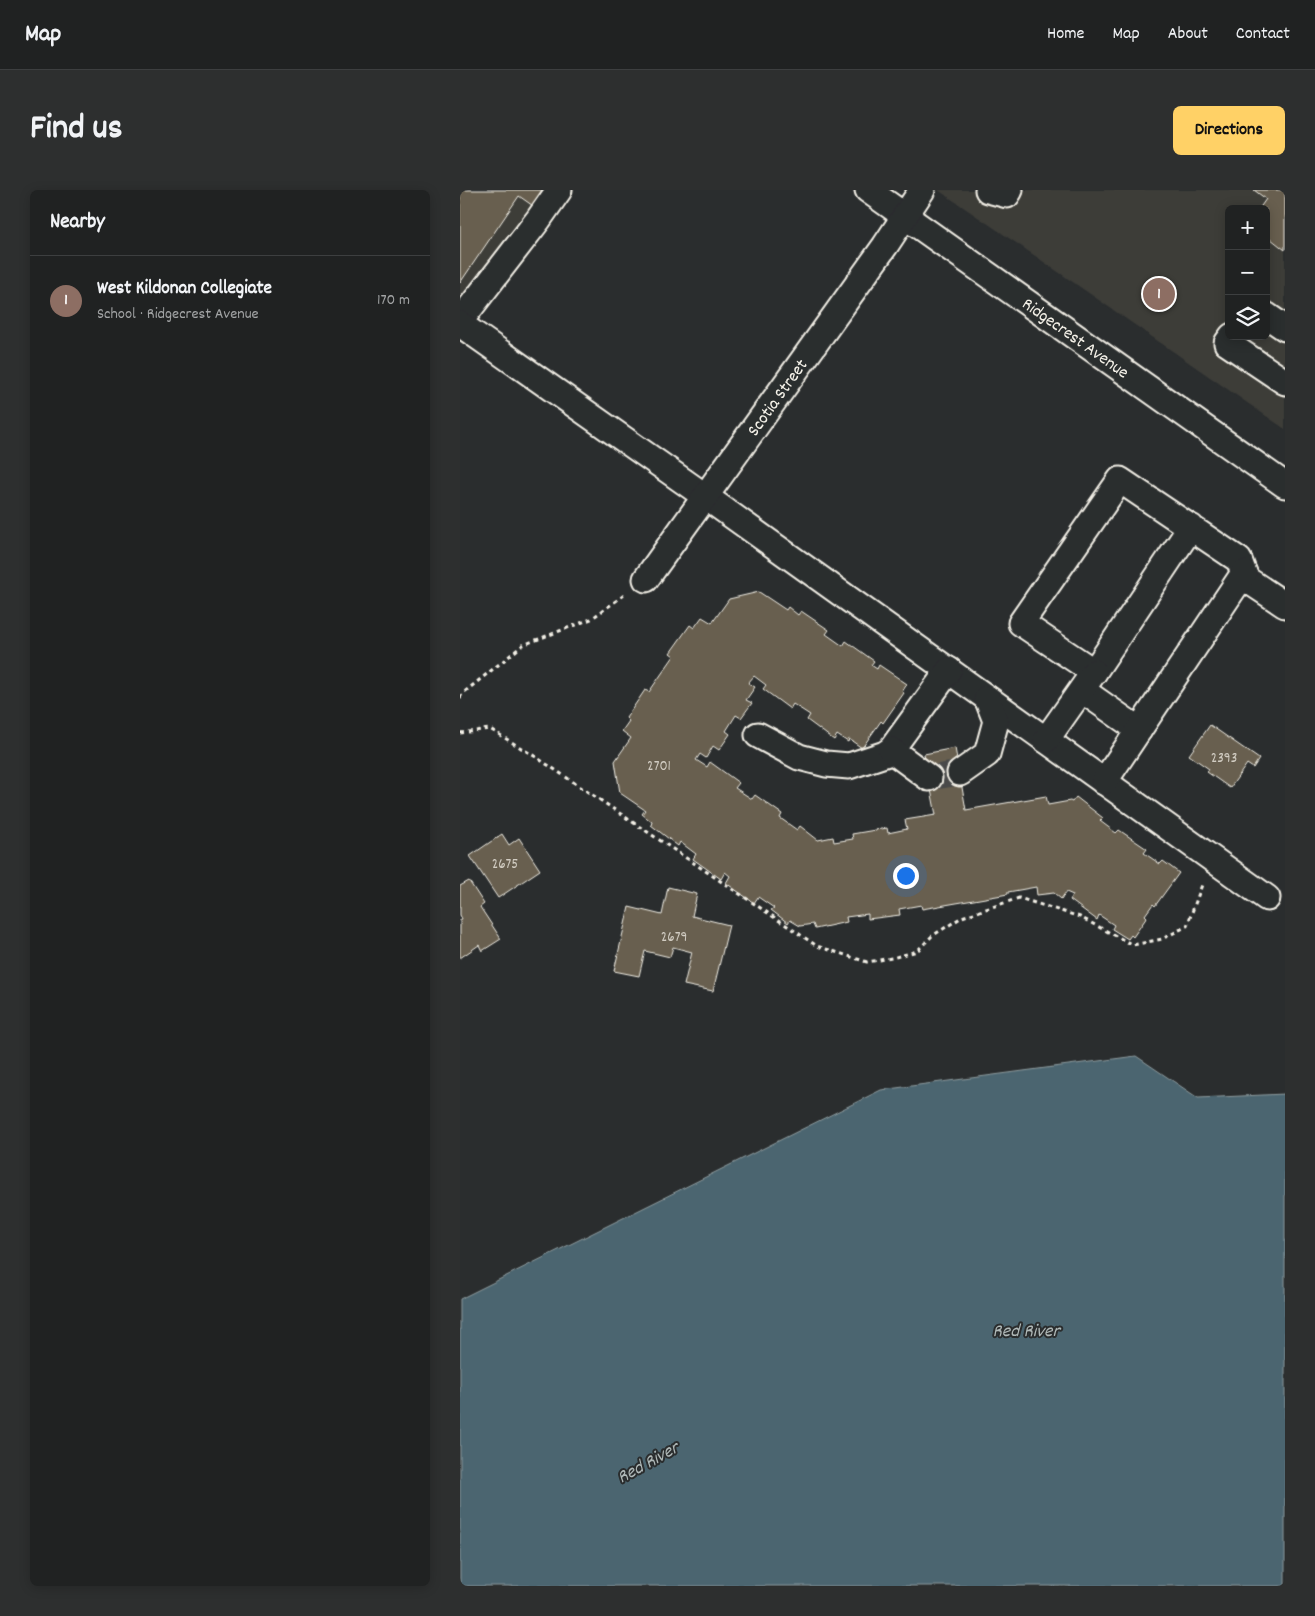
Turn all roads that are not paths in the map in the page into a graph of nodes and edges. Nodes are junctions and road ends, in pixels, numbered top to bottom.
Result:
1 (559, 190) edge
2 (868, 190) edge
3 (922, 190) edge
4 (988, 190) edge
5 (1010, 190) edge
6 (906, 216) junction
7 (1270, 318) edge
8 (460, 322) edge
9 (1285, 328) edge
10 (1229, 340) edge
11 (1285, 382) edge
12 (1285, 485) edge
13 (706, 496) junction
14 (1191, 527) junction
15 (1244, 573) junction
16 (646, 579) road end
17 (1285, 605) edge
18 (949, 670) junction
19 (1088, 681) junction
20 (987, 698) junction
21 (1139, 730) junction
22 (758, 735) dead end
23 (1046, 740) junction
24 (891, 750) junction
25 (960, 773) tunnel mouth
26 (929, 778) dead end
27 (1104, 782) junction
28 (1266, 898) dead end

1 - 8 street
2 - 6 street, Ridgecrest Avenue
3 - 6 street, Scotia Street
4 - 5 street
6 - 12 street, Ridgecrest Avenue
6 - 13 street, Scotia Street
7 - 9 street
8 - 13 street
10 - 11 street
13 - 16 street, Scotia Street
13 - 18 street
14 - 15 street
14 - 19 street
14 - 19 street
15 - 17 street
15 - 21 street
18 - 20 street
18 - 24 street
19 - 21 street
19 - 23 street
20 - 23 street
20 - 25 street
21 - 27 street
22 - 24 street
23 - 27 street
24 - 26 street
27 - 28 street

